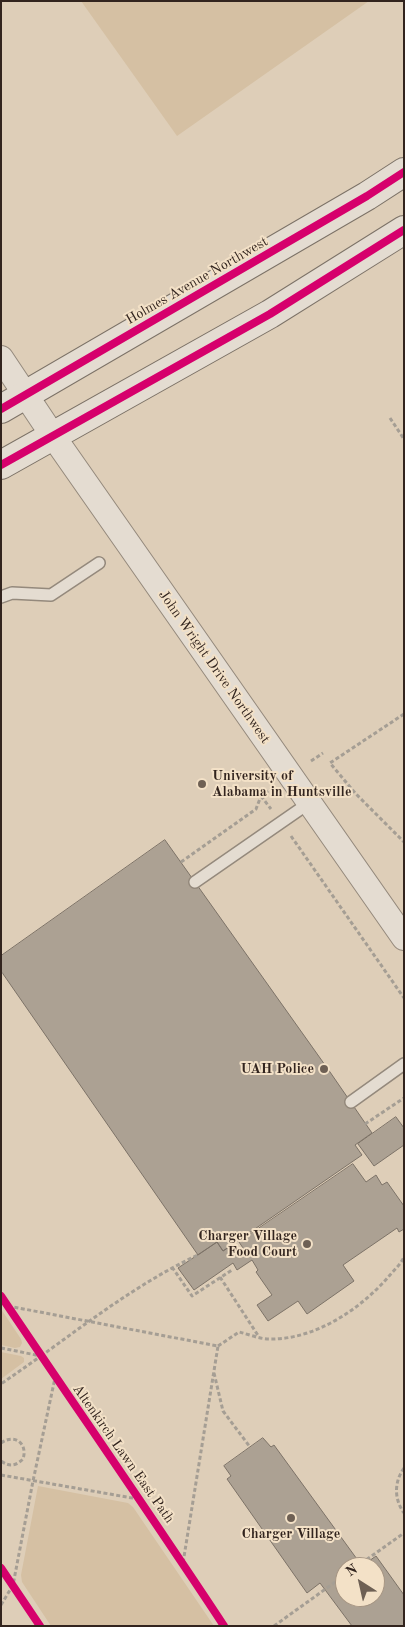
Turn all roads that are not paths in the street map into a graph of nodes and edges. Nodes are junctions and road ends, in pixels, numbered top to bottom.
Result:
1 (404, 172) edge
2 (404, 230) edge
3 (1, 358) edge
4 (25, 395) junction
5 (1, 409) edge
6 (53, 436) junction
7 (1, 465) edge
8 (99, 563) dead end
9 (1, 597) edge
10 (310, 802) junction
11 (195, 882) dead end
12 (404, 938) edge
13 (404, 1064) edge
14 (351, 1102) dead end

1 - 4 main road, Holmes Avenue Northwest
2 - 6 main road
3 - 4 street, John Wright Drive Northwest
4 - 5 main road, Holmes Avenue Northwest
4 - 6 street, John Wright Drive Northwest
6 - 7 main road
6 - 10 street, John Wright Drive Northwest
8 - 9 lane
10 - 11 lane
10 - 12 street, John Wright Drive Northwest
13 - 14 lane

